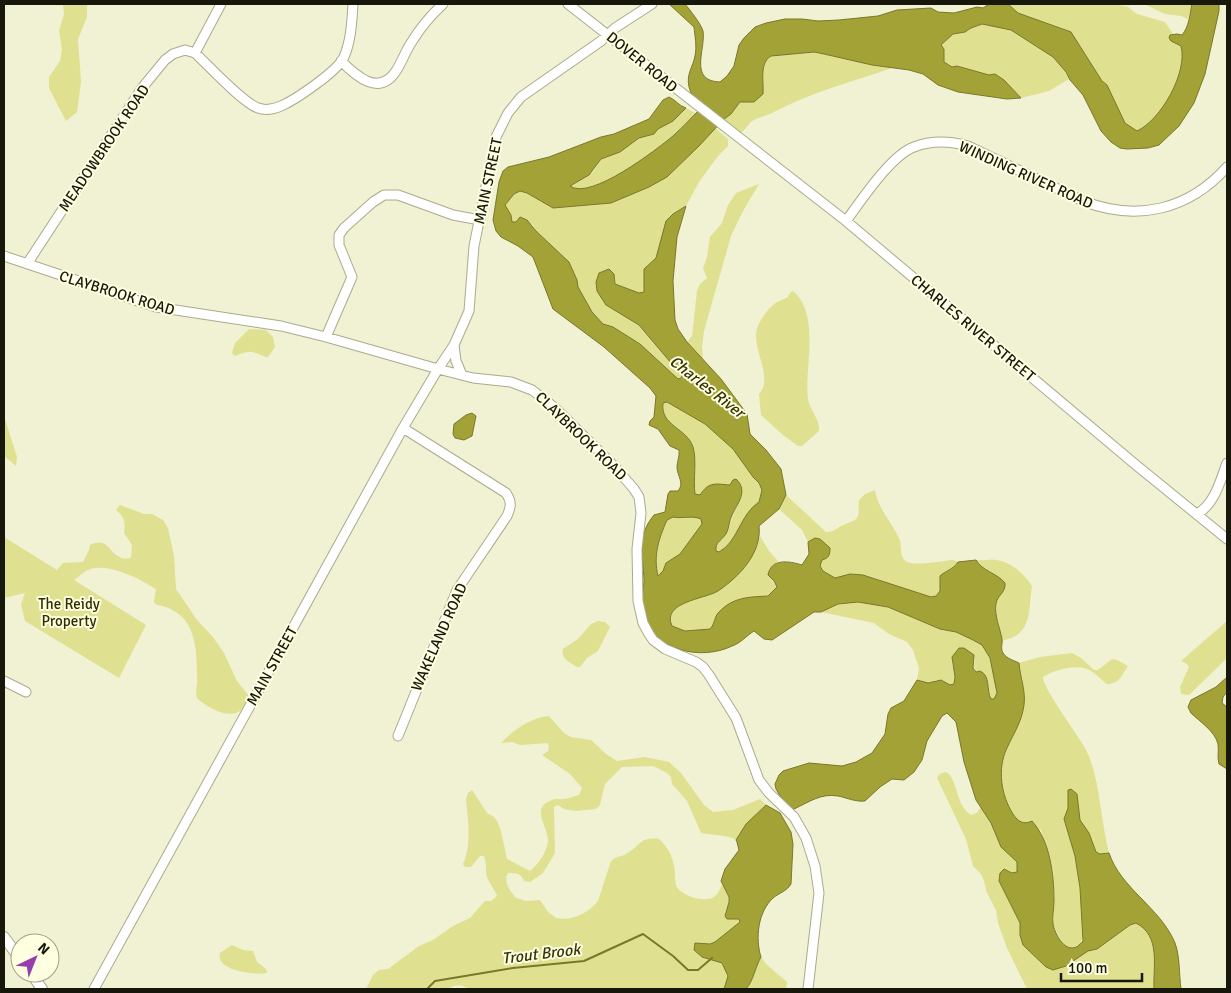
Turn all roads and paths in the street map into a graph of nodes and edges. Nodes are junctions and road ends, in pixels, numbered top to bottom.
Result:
1 (221, 4) edge
2 (353, 4) edge
3 (443, 4) edge
4 (568, 4) edge
5 (652, 4) edge
6 (608, 34) junction
7 (195, 52) junction
8 (341, 61) junction
9 (715, 120) joint
10 (1227, 167) edge
11 (480, 220) junction
12 (846, 221) junction
13 (4, 256) edge
14 (27, 264) junction
15 (326, 337) junction
16 (454, 345) junction
17 (438, 369) junction
18 (462, 375) junction
19 (403, 428) junction
20 (1227, 463) edge
21 (1197, 514) junction
22 (1227, 539) edge
23 (4, 681) edge
24 (26, 692) dead end
25 (398, 736) dead end
26 (94, 989) edge
27 (808, 989) edge

1 - 7 street
2 - 8 street
3 - 8 street
4 - 6 street, DOVER ROAD
5 - 6 street, MAIN STREET
6 - 9 street, DOVER ROAD
6 - 11 street, MAIN STREET
7 - 8 street
7 - 14 street, MEADOWBROOK ROAD
9 - 12 street, CHARLES RIVER STREET
10 - 12 street, WINDING RIVER ROAD
11 - 15 street
11 - 16 street, MAIN STREET
12 - 21 street, CHARLES RIVER STREET
13 - 14 street, CLAYBROOK ROAD
14 - 15 street, CLAYBROOK ROAD
15 - 17 street, CLAYBROOK ROAD
16 - 17 street, MAIN STREET
16 - 18 street
17 - 18 street, CLAYBROOK ROAD
17 - 19 street, MAIN STREET
18 - 27 street, CLAYBROOK ROAD
19 - 25 street, WAKELAND ROAD
19 - 26 street, MAIN STREET
20 - 21 street
21 - 22 street, CHARLES RIVER STREET
23 - 24 street

